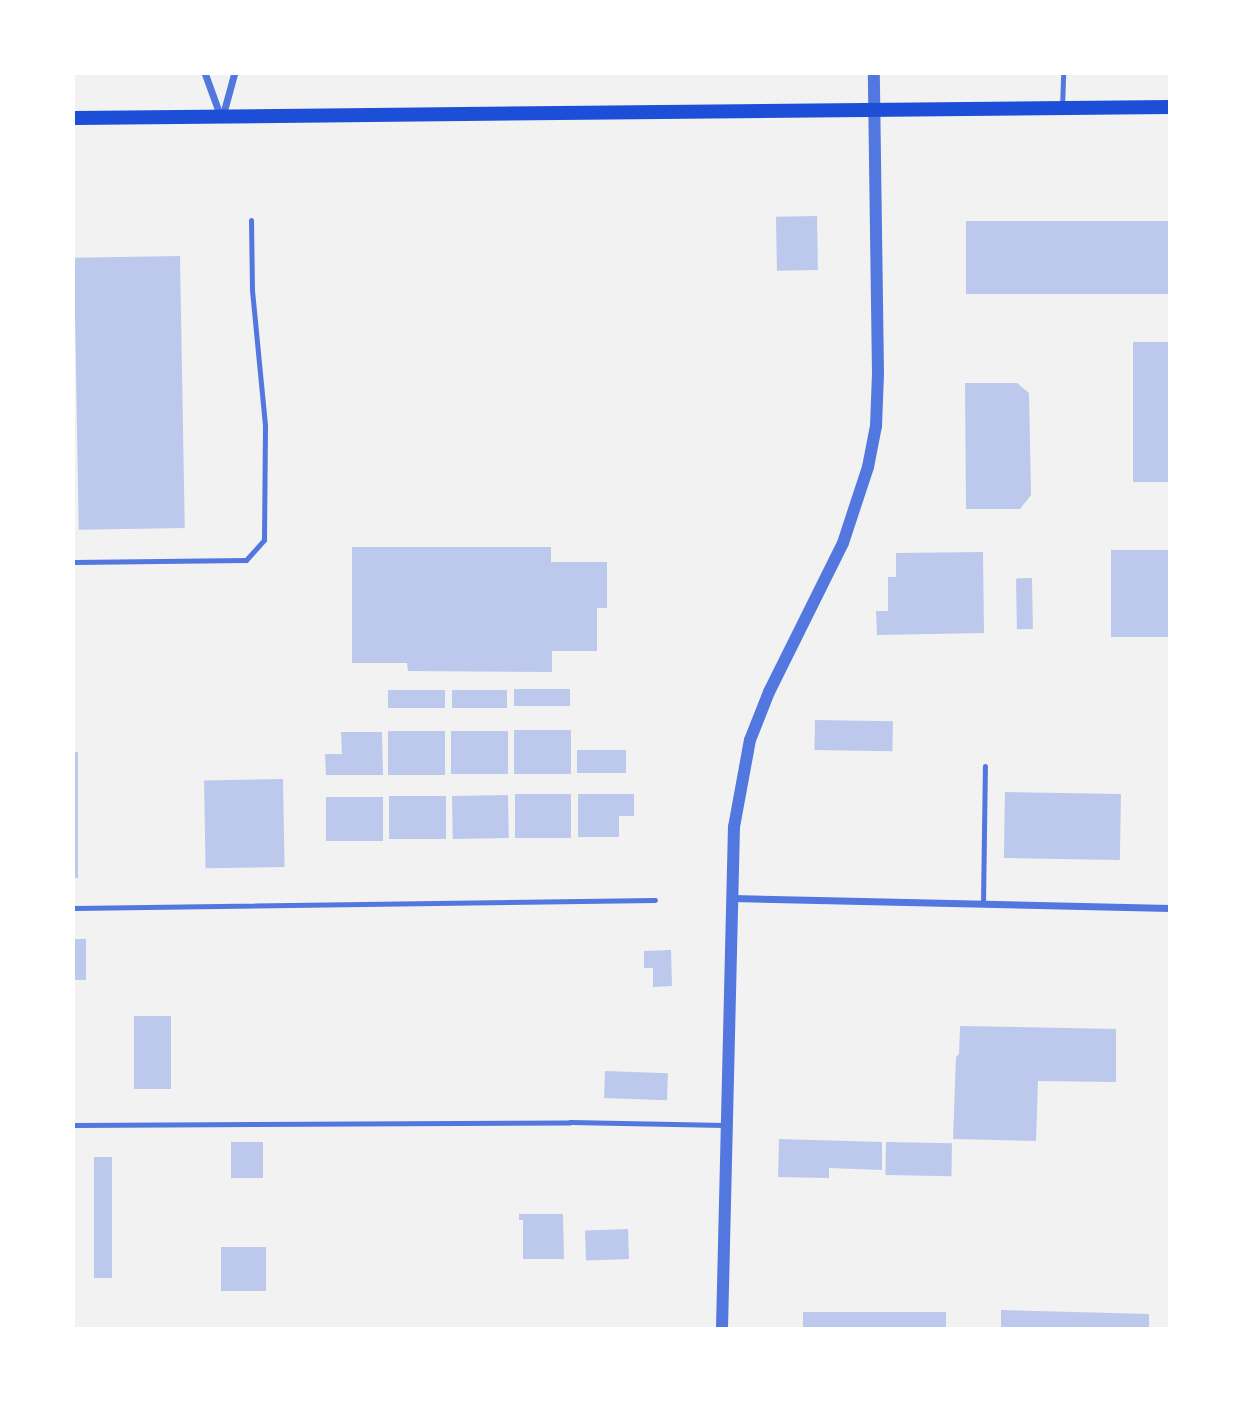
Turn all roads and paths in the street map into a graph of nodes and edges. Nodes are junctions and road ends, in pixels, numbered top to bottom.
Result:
1 (205, 74) edge
2 (234, 74) edge
3 (874, 74) edge
4 (1063, 74) edge
5 (1170, 107) edge
6 (1062, 108) junction
7 (874, 111) junction
8 (74, 118) edge
9 (221, 118) junction
10 (251, 220) dead end
11 (74, 562) edge
12 (985, 766) dead end
13 (731, 898) junction
14 (655, 900) dead end
15 (983, 904) junction
16 (74, 908) edge
17 (1170, 908) edge
18 (74, 1125) edge
19 (727, 1125) junction
20 (722, 1328) edge

1 - 9 street
2 - 9 street
3 - 7 street
4 - 6 lane
5 - 6 main road
6 - 7 main road
7 - 9 main road
7 - 13 street
8 - 9 main road
10 - 11 lane
12 - 15 lane
13 - 15 street
13 - 19 street
14 - 16 lane
15 - 17 street
18 - 19 lane
19 - 20 street

